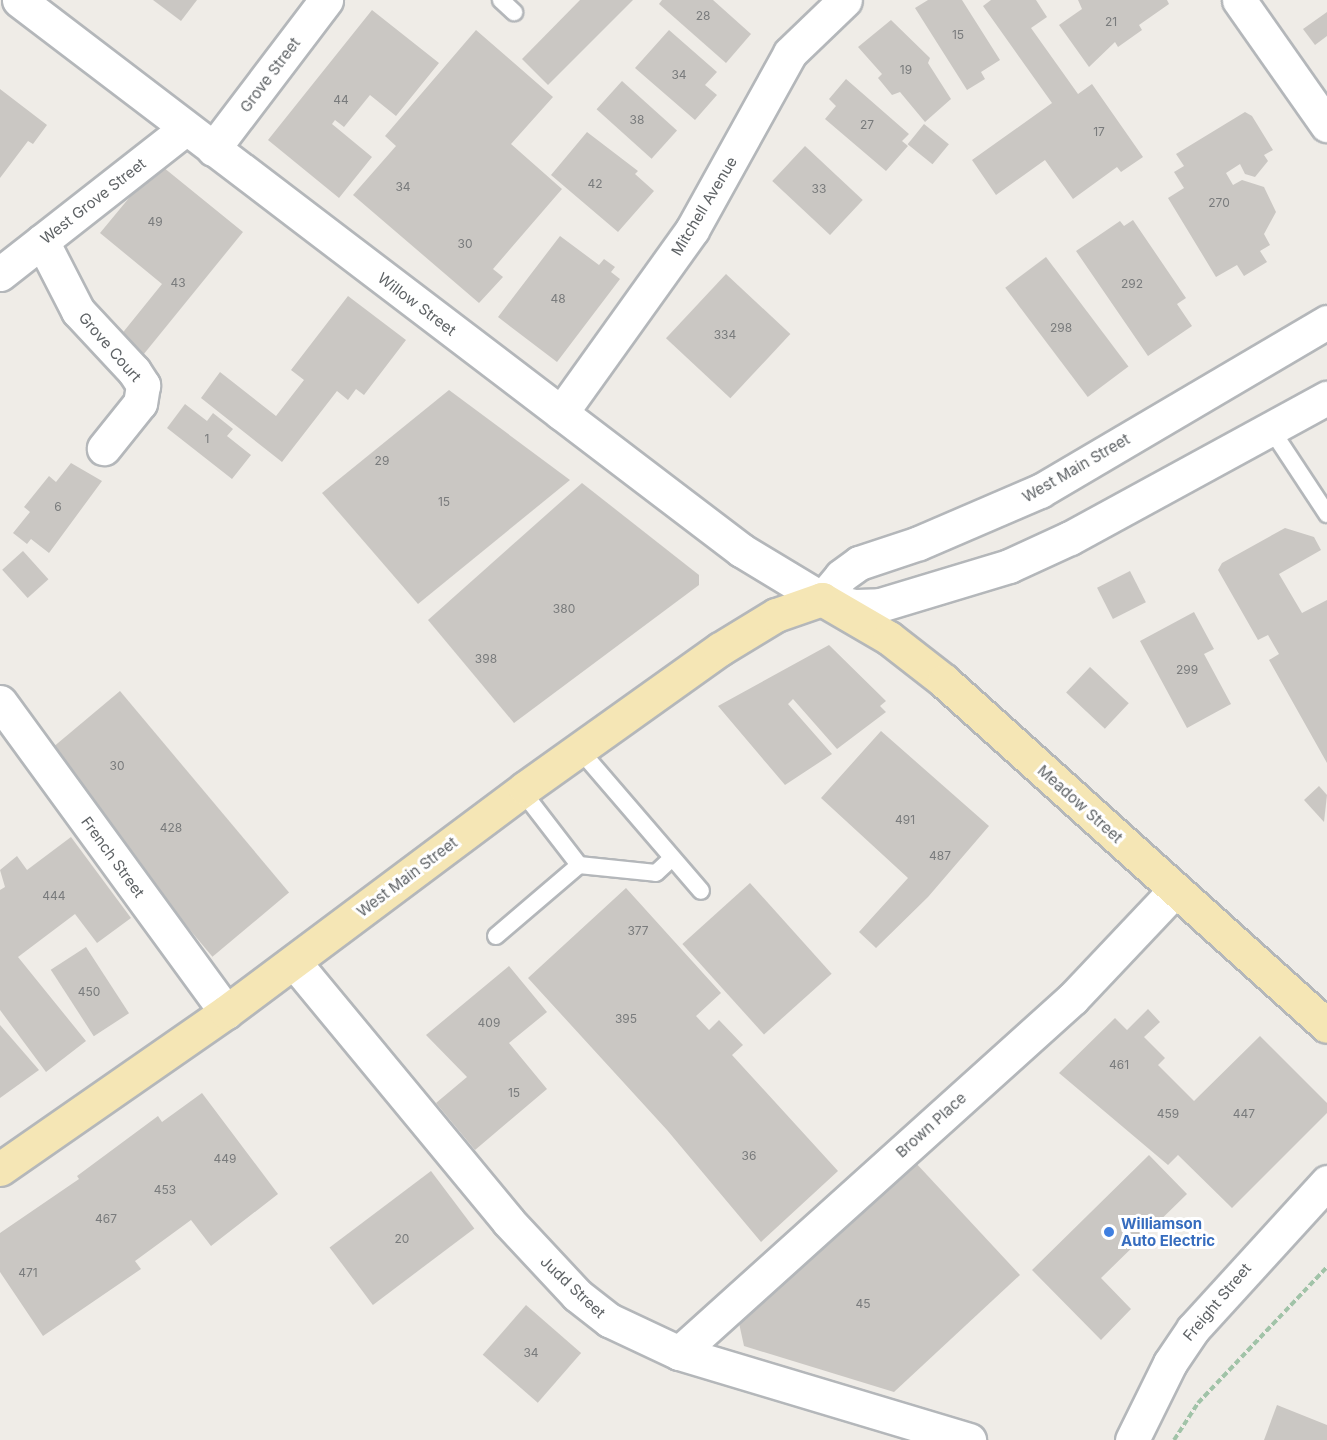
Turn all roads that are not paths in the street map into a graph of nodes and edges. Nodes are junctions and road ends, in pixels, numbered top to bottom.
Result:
1 (19, 0) edge
2 (326, 0) edge
3 (501, 0) edge
4 (845, 0) edge
5 (1239, 0) edge
6 (514, 12) dead end
7 (1327, 125) edge
8 (186, 128) junction
9 (213, 149) junction
10 (42, 241) junction
11 (0, 274) edge
12 (1327, 322) edge
13 (1327, 398) edge
14 (561, 413) junction
15 (1271, 429) junction
16 (104, 448) dead end
17 (1327, 514) edge
18 (822, 599) junction
19 (0, 702) edge
20 (579, 749) junction
21 (522, 791) junction
22 (672, 858) junction
23 (579, 865) junction
24 (1175, 890) junction
25 (701, 891) dead end
26 (496, 936) dead end
27 (294, 962) junction
28 (226, 1012) junction
29 (1327, 1026) edge
30 (0, 1169) edge
31 (1327, 1182) edge
32 (679, 1353) junction
33 (969, 1440) edge
34 (1132, 1440) edge

1 - 8 street, Willow Street
2 - 9 street, Grove Street
3 - 6 lane
4 - 14 street, Mitchell Avenue
5 - 7 street
8 - 9 street, Willow Street
8 - 10 street, West Grove Street
9 - 14 street, Willow Street
10 - 11 street, West Grove Street
10 - 16 street, Grove Court
12 - 18 street, West Main Street
13 - 15 street
14 - 18 street, Willow Street
15 - 17 lane
15 - 18 street
18 - 20 main road, West Main Street
18 - 24 main road, Meadow Street
19 - 28 street, French Street
20 - 21 main road, West Main Street
20 - 22 lane
21 - 23 lane
21 - 27 main road, West Main Street
22 - 23 lane
22 - 25 lane
23 - 26 lane
24 - 29 main road, Meadow Street
24 - 32 street, Brown Place
27 - 28 main road, West Main Street
27 - 32 street, Judd Street
28 - 30 main road, West Main Street
31 - 34 street, Freight Street
32 - 33 street, Judd Street

